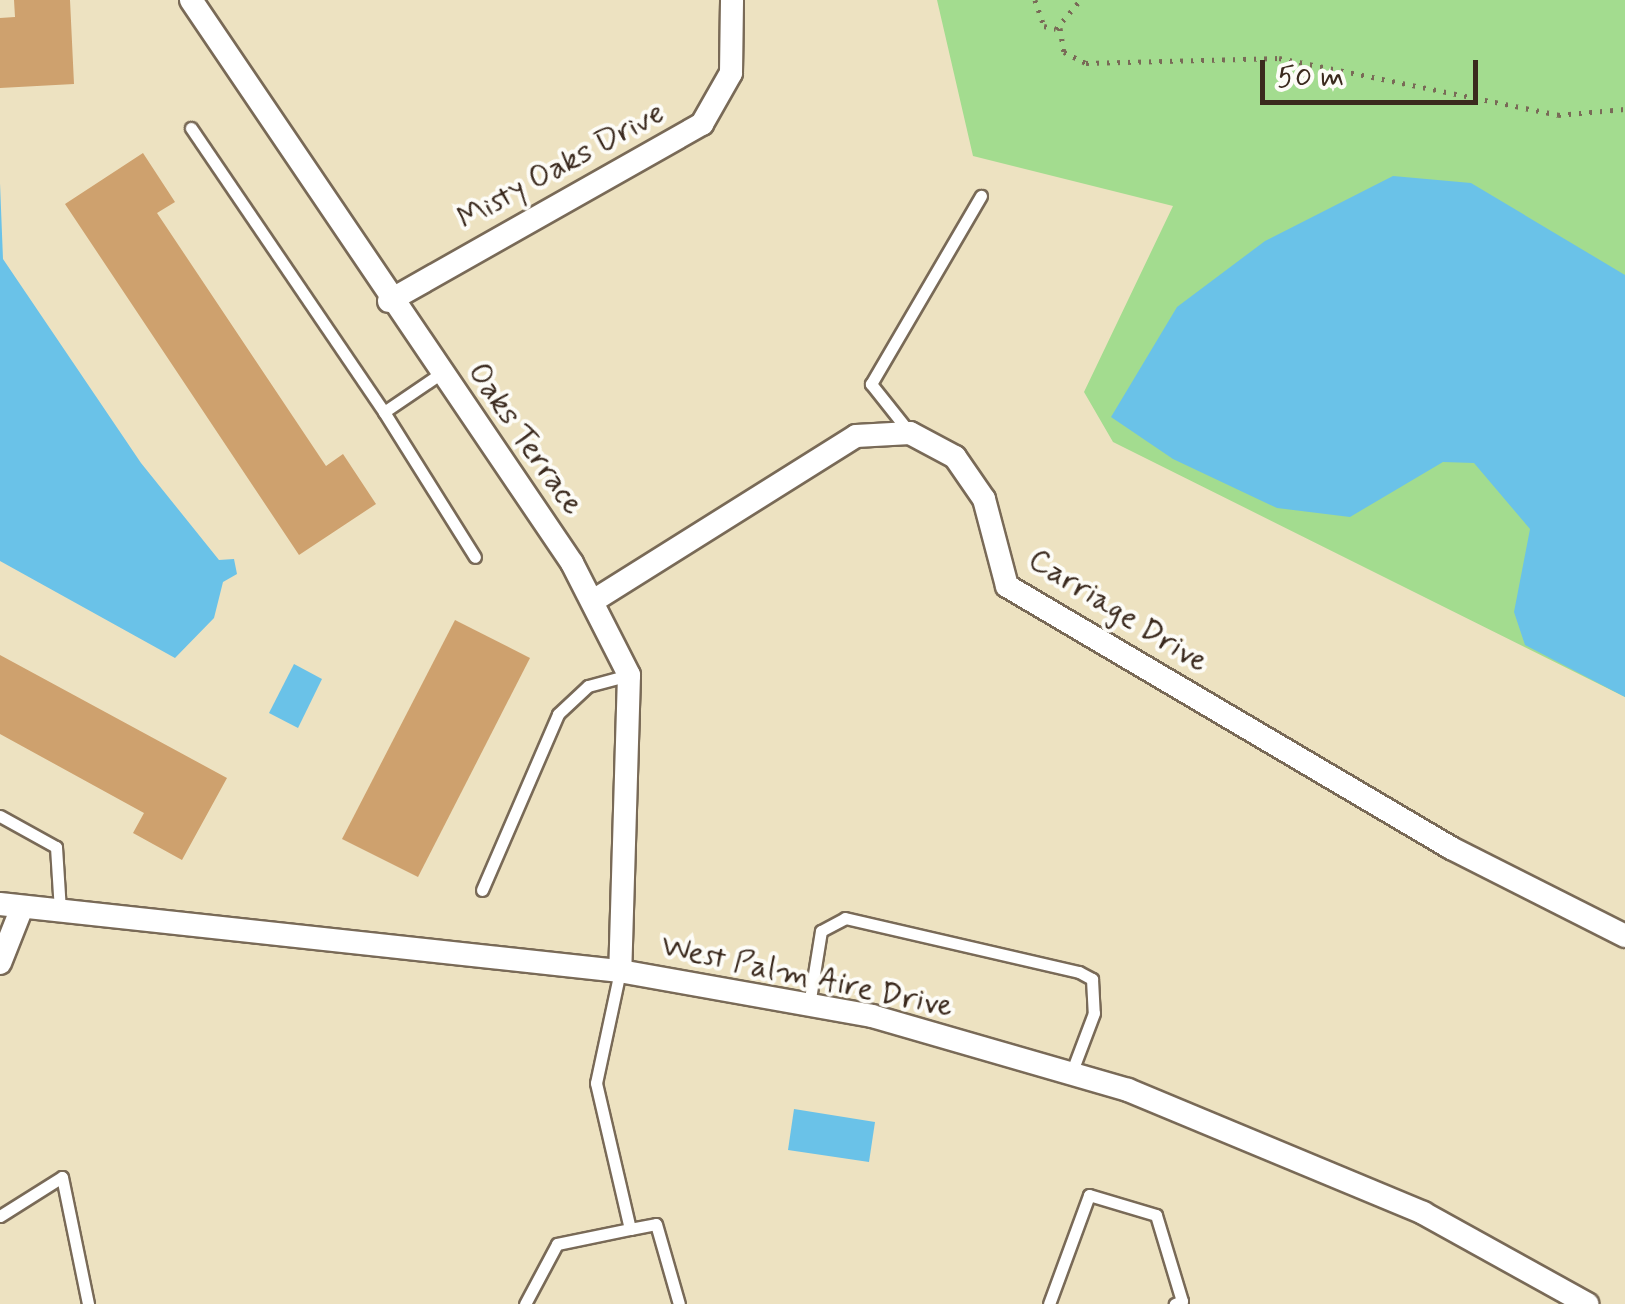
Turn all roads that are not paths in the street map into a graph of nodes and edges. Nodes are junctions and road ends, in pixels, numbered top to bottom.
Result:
1 (191, 0) edge
2 (732, 0) edge
3 (191, 128) dead end
4 (982, 196) dead end
5 (388, 300) junction
6 (440, 374) junction
7 (384, 412) junction
8 (910, 434) junction
9 (476, 557) dead end
10 (593, 601) junction
11 (629, 675) junction
12 (0, 816) edge
13 (482, 890) dead end
14 (11, 907) edge
15 (60, 914) junction
16 (1625, 936) edge
17 (0, 962) edge
18 (620, 972) junction
19 (809, 1005) junction
20 (1072, 1074) junction
21 (0, 1216) edge
22 (630, 1229) junction
23 (88, 1304) edge
24 (524, 1304) edge
25 (679, 1304) edge
26 (1049, 1304) edge
27 (1175, 1304) edge
28 (1587, 1304) edge

1 - 5 street, Oaks Terrace
2 - 5 street, Misty Oaks Drive
3 - 7 lane
4 - 8 lane
5 - 6 street, Oaks Terrace
6 - 7 lane
6 - 10 street, Oaks Terrace
7 - 9 lane
8 - 10 street
8 - 16 street, Carriage Drive
10 - 11 street, Oaks Terrace
11 - 13 lane
11 - 18 street, Oaks Terrace
12 - 15 lane
14 - 15 street, West Palm Aire Drive
14 - 17 street
15 - 18 street, West Palm Aire Drive
18 - 19 street, West Palm Aire Drive
18 - 22 lane
19 - 20 street, West Palm Aire Drive
19 - 20 lane
20 - 28 street, West Palm Aire Drive
21 - 23 lane
22 - 24 lane
22 - 25 lane
26 - 27 lane

